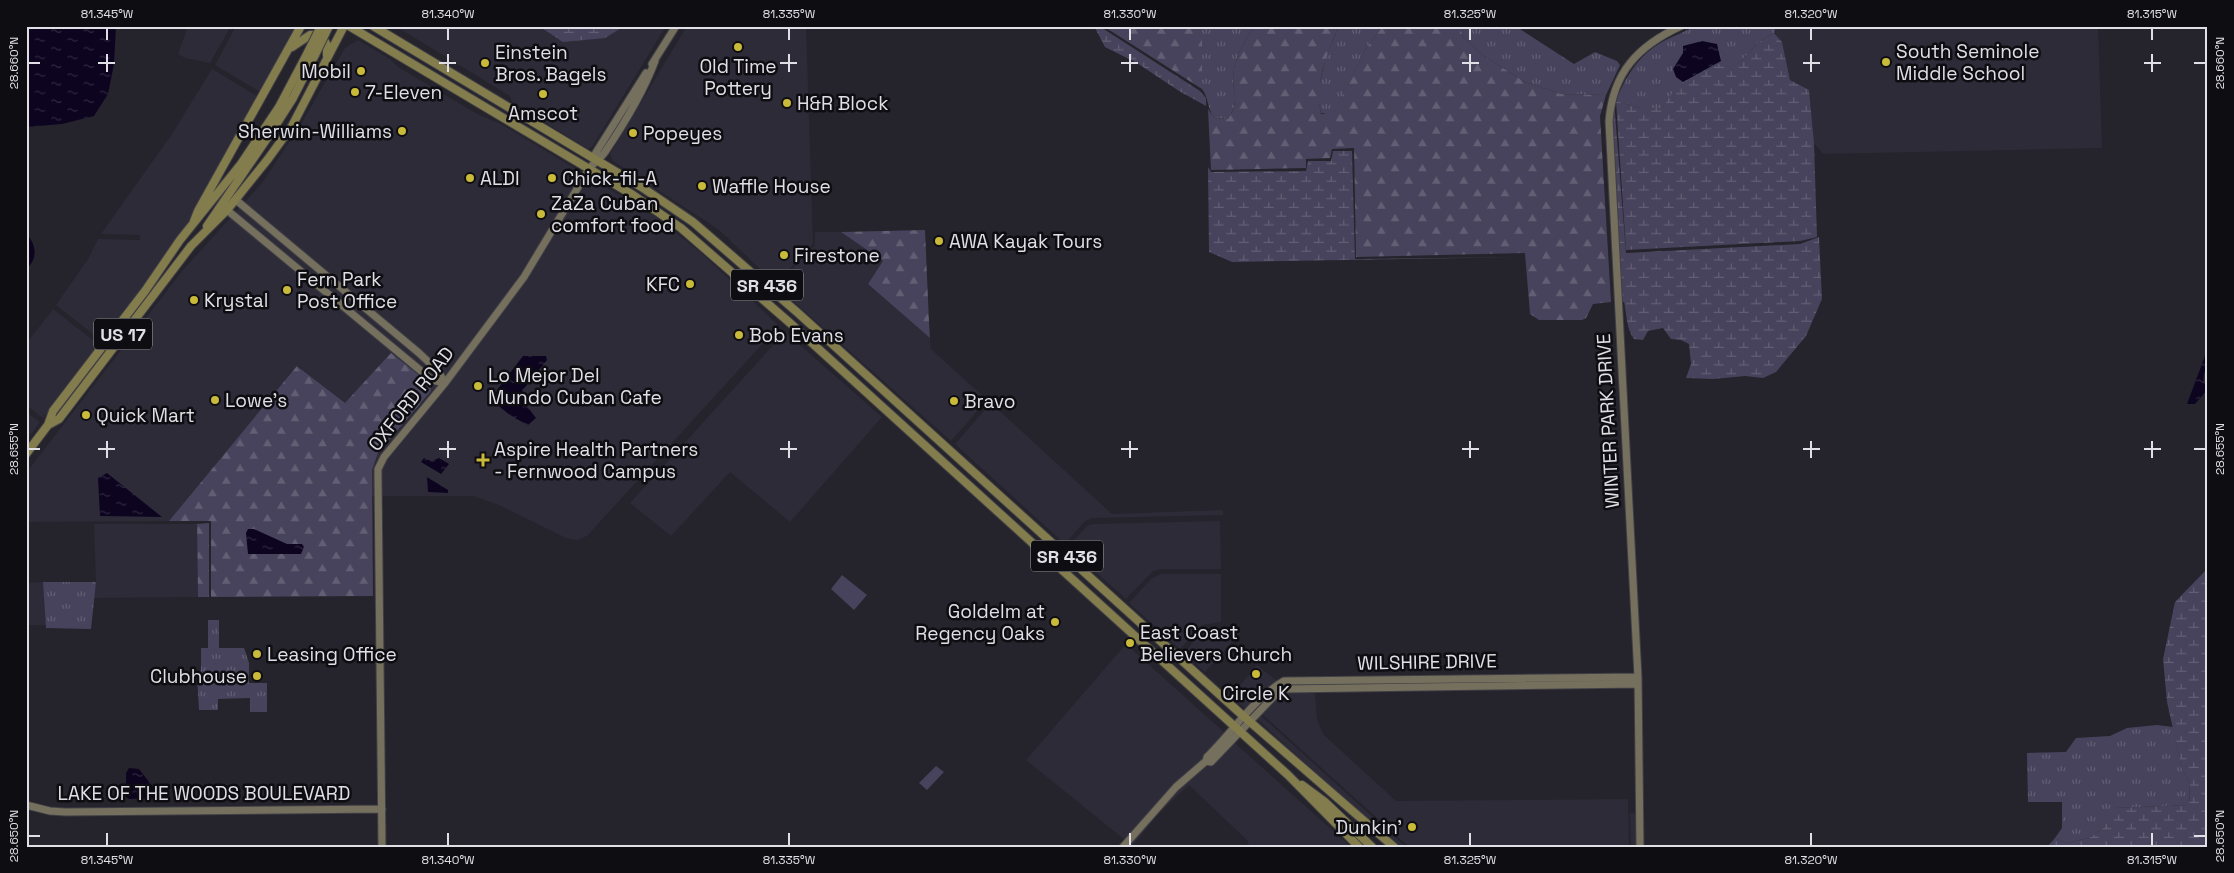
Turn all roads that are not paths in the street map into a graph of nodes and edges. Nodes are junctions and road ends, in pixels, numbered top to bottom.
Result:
1 (301, 26) edge
2 (321, 26) edge
3 (329, 26) edge
4 (344, 26) edge
5 (349, 26) edge
6 (373, 26) edge
7 (676, 26) edge
8 (1681, 26) edge
9 (290, 49) junction
10 (312, 53) junction
11 (326, 63) junction
12 (595, 160) junction
13 (589, 169) junction
14 (236, 200) junction
15 (228, 210) junction
16 (192, 228) junction
17 (681, 228) junction
18 (701, 229) junction
19 (279, 236) junction
20 (197, 240) junction
21 (696, 241) junction
22 (271, 247) junction
23 (723, 247) junction
24 (302, 255) junction
25 (293, 266) junction
26 (319, 270) junction
27 (311, 280) junction
28 (400, 337) junction
29 (392, 348) junction
30 (445, 383) junction
31 (48, 425) junction
32 (925, 446) junction
33 (948, 448) junction
34 (26, 454) edge
35 (944, 462) junction
36 (963, 462) junction
37 (1088, 593) junction
38 (1122, 607) junction
39 (1117, 619) junction
40 (1143, 626) junction
41 (1572, 676) junction
42 (1471, 678) junction
43 (1638, 680) junction
44 (1572, 684) junction
45 (1472, 686) junction
46 (1275, 690) junction
47 (1247, 719) junction
48 (1238, 729) junction
49 (1288, 775) junction
50 (26, 805) edge
51 (382, 808) junction
52 (382, 847) edge
53 (1122, 847) edge
54 (1360, 847) edge
55 (1372, 847) edge
56 (1394, 847) edge
57 (1640, 847) edge

1 - 9 main road
2 - 10 main road, US 17, bridge
3 - 10 main road, US 17, bridge
4 - 11 main road
5 - 13 main road, SR 436
6 - 12 main road, SR 436
7 - 12 street, OXFORD ROAD
8 - 43 street, WINTER PARK DRIVE
9 - 11 main road
9 - 16 main road
10 - 16 main road, US 17
10 - 20 main road, US 17
11 - 14 main road
12 - 13 street, OXFORD ROAD
12 - 18 main road, SR 436
13 - 17 main road, SR 436
13 - 30 street, OXFORD ROAD
14 - 15 main road
14 - 19 street
15 - 20 main road
15 - 22 street
16 - 31 main road, US 17
17 - 18 main road
17 - 21 main road, SR 436
18 - 23 main road, SR 436
19 - 22 street
19 - 24 street
20 - 31 main road, US 17
21 - 23 main road
21 - 32 main road, SR 436
22 - 25 street
23 - 33 main road, SR 436
24 - 25 street
24 - 26 street
25 - 27 street
26 - 27 street
26 - 28 street
27 - 29 street
28 - 29 street
28 - 30 street
29 - 30 street
30 - 51 street, OXFORD ROAD
31 - 34 main road, US 17
32 - 33 main road
32 - 35 main road, SR 436
33 - 36 main road, SR 436
35 - 36 main road
35 - 37 main road, SR 436
36 - 38 main road, SR 436
37 - 38 main road
37 - 39 main road, SR 436
38 - 40 main road, SR 436
39 - 40 main road
39 - 48 main road, SR 436
40 - 47 main road, SR 436
41 - 42 street, WILSHIRE DRIVE
41 - 43 street, WILSHIRE DRIVE
41 - 44 street
42 - 45 street
42 - 46 street, WILSHIRE DRIVE
43 - 44 street, WILSHIRE DRIVE
43 - 57 street, WINTER PARK DRIVE
44 - 45 street, WILSHIRE DRIVE
45 - 46 street, WILSHIRE DRIVE
46 - 47 street
47 - 48 street
47 - 56 main road, SR 436
48 - 49 main road, SR 436
48 - 53 street
49 - 54 main road, SR 436
49 - 55 main road
50 - 51 street, LAKE OF THE WOODS BOULEVARD
51 - 52 street, OXFORD ROAD

